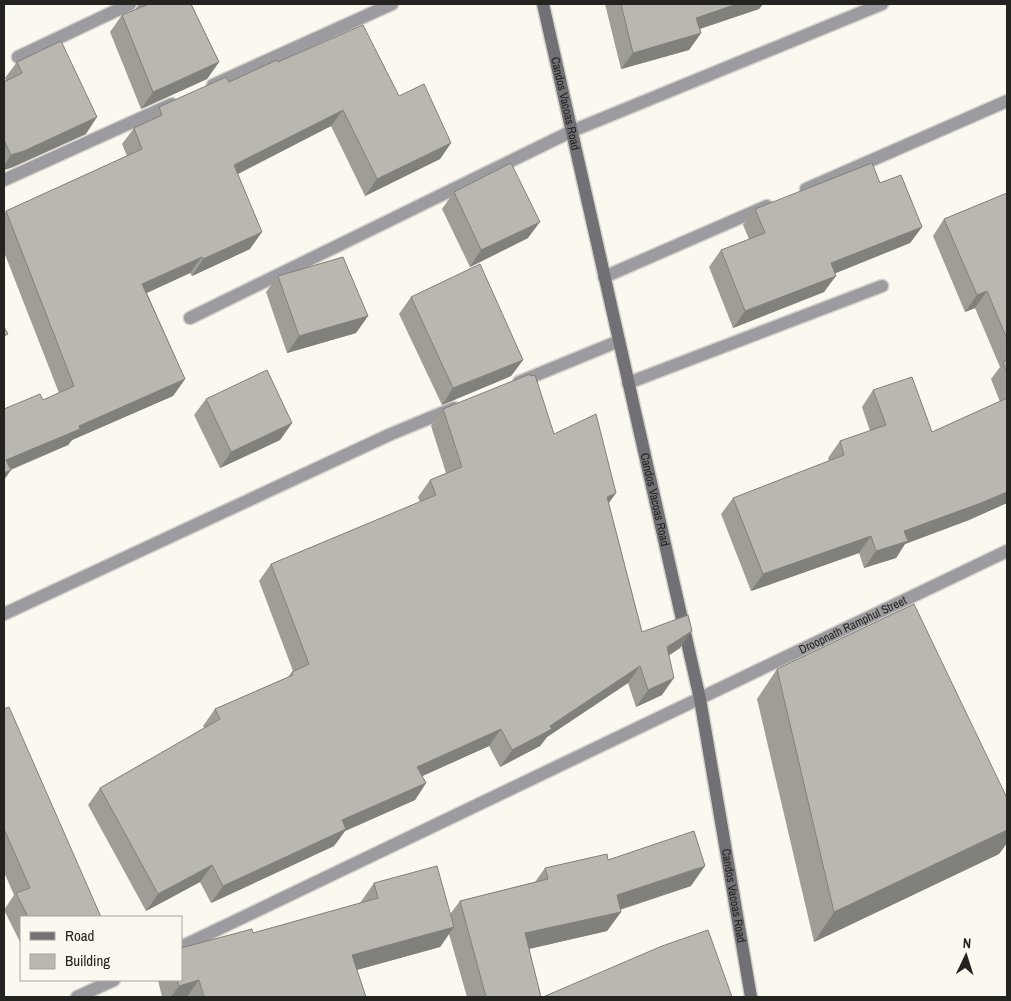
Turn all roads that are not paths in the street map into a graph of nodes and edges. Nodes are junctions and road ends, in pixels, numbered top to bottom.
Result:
1 (130, 4) edge
2 (392, 4) edge
3 (542, 4) edge
4 (882, 4) edge
5 (18, 57) dead end
6 (203, 90) edge
7 (184, 98) edge
8 (1007, 101) edge
9 (572, 131) junction
10 (4, 180) edge
11 (796, 193) edge
12 (778, 201) edge
13 (604, 277) junction
14 (882, 286) dead end
15 (190, 318) dead end
16 (619, 340) junction
17 (628, 383) junction
18 (510, 386) edge
19 (464, 404) edge
20 (1007, 551) edge
21 (4, 614) edge
22 (700, 699) junction
23 (182, 947) edge
24 (112, 981) edge
25 (77, 997) edge
26 (751, 997) edge

1 - 5 street
2 - 6 street
3 - 9 main road, Candos Vacoas Road
4 - 9 street
7 - 10 street
8 - 11 street
9 - 13 main road, Candos Vacoas Road
9 - 15 street
12 - 13 street
13 - 16 main road, Candos Vacoas Road
14 - 17 street
16 - 17 main road, Candos Vacoas Road
16 - 18 street
17 - 22 main road, Candos Vacoas Road
19 - 21 street
20 - 22 street, Droopnath Ramphul Street
22 - 23 street, Droopnath Ramphul Street
22 - 26 main road, Candos Vacoas Road
24 - 25 street

